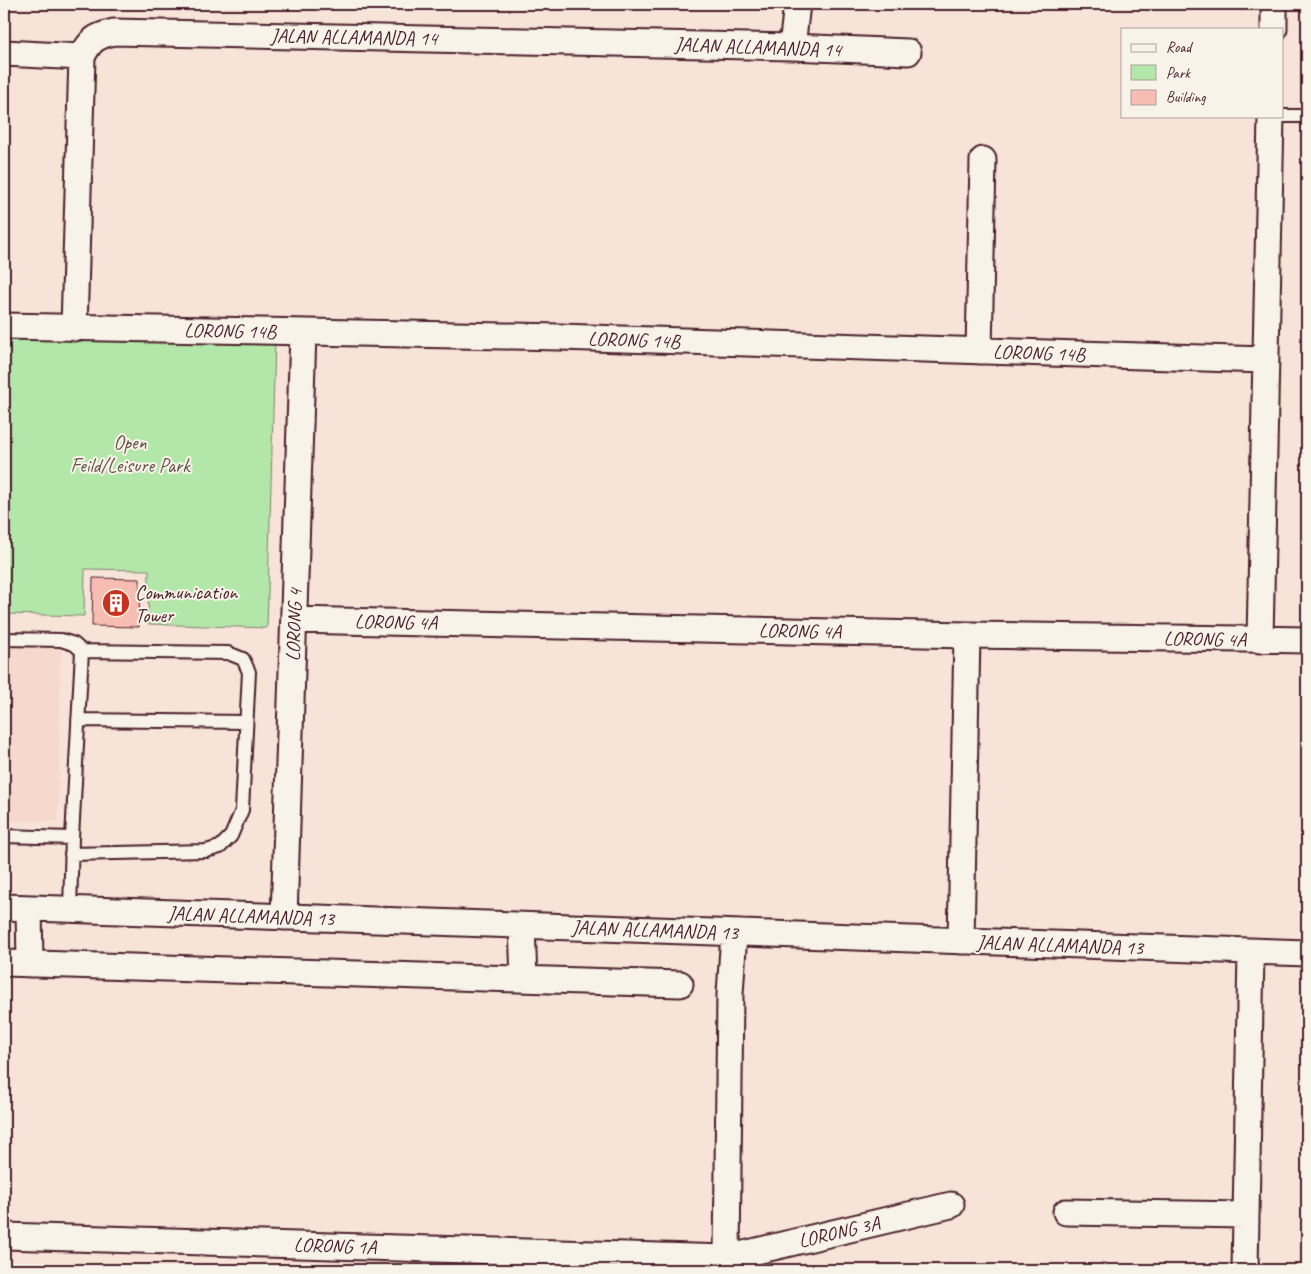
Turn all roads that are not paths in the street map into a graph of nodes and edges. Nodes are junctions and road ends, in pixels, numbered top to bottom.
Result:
1 (797, 4) edge
2 (1274, 4) edge
3 (1274, 28) edge
4 (792, 47) junction
5 (908, 52) dead end
6 (4, 53) edge
7 (82, 56) junction
8 (1284, 116) edge
9 (1307, 116) edge
10 (1271, 118) edge
11 (982, 160) dead end
12 (4, 326) edge
13 (74, 328) junction
14 (303, 333) junction
15 (979, 351) junction
16 (1265, 360) junction
17 (294, 620) junction
18 (967, 635) junction
19 (4, 638) edge
20 (1260, 640) junction
21 (1307, 640) edge
22 (82, 651) junction
23 (78, 720) junction
24 (246, 722) junction
25 (4, 836) edge
26 (72, 838) junction
27 (71, 854) junction
28 (4, 907) edge
29 (29, 908) junction
30 (70, 910) junction
31 (284, 917) junction
32 (522, 926) junction
33 (734, 933) junction
34 (961, 941) junction
35 (1251, 952) junction
36 (1307, 954) edge
37 (4, 963) edge
38 (30, 964) junction
39 (524, 979) junction
40 (680, 984) dead end
41 (951, 1205) dead end
42 (1066, 1212) dead end
43 (1245, 1215) junction
44 (4, 1236) edge
45 (401, 1259) edge
46 (728, 1264) edge
47 (1245, 1270) edge

1 - 4 street
2 - 3 street
4 - 5 street, JALAN ALLAMANDA 14
4 - 7 street, JALAN ALLAMANDA 14
6 - 7 street
7 - 13 street
8 - 9 lane
10 - 16 street
11 - 15 street
12 - 13 street, LORONG 14B
13 - 14 street, LORONG 14B
14 - 15 street, LORONG 14B
14 - 17 street, LORONG 4
15 - 16 street, LORONG 14B
16 - 20 street
17 - 18 street, LORONG 4A
17 - 31 street, LORONG 4
18 - 20 street, LORONG 4A
18 - 34 street
19 - 22 lane
20 - 21 street, LORONG 4A
22 - 23 lane
22 - 24 lane
23 - 24 lane
23 - 26 lane
24 - 27 lane
25 - 26 lane
26 - 27 lane
27 - 30 lane
28 - 29 street, JALAN ALLAMANDA 13
29 - 30 street, JALAN ALLAMANDA 13
29 - 38 street
30 - 31 street, JALAN ALLAMANDA 13
31 - 32 street, JALAN ALLAMANDA 13
32 - 33 street, JALAN ALLAMANDA 13
32 - 39 street
33 - 34 street, JALAN ALLAMANDA 13
33 - 46 street
34 - 35 street, JALAN ALLAMANDA 13
35 - 36 street, JALAN ALLAMANDA 13
35 - 43 street
37 - 38 street
38 - 39 street
39 - 40 street
41 - 46 street, LORONG 3A
42 - 43 street
43 - 47 street
44 - 45 street, LORONG 1A
45 - 46 street, LORONG 1A

